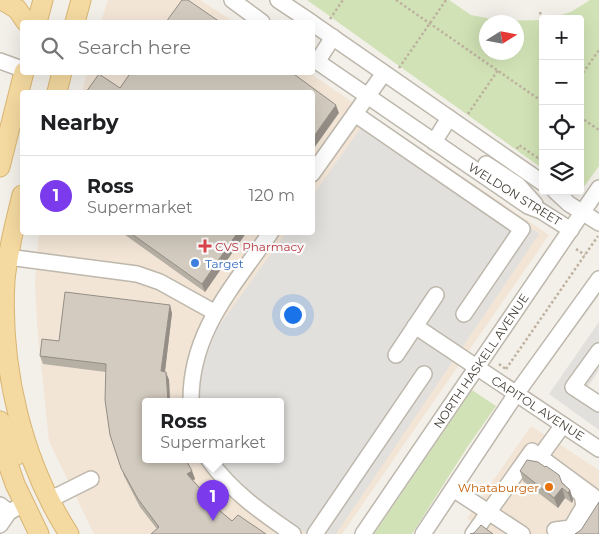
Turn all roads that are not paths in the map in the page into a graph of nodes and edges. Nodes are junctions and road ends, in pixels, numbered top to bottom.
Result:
1 (2, 0) edge
2 (43, 0) edge
3 (82, 0) edge
4 (232, 0) edge
5 (278, 0) edge
6 (25, 20) edge
7 (38, 20) edge
8 (77, 20) edge
9 (259, 20) edge
10 (310, 20) edge
11 (321, 27) edge
12 (315, 60) edge
13 (0, 61) edge
14 (20, 70) edge
15 (384, 73) junction
16 (22, 75) edge
17 (61, 75) edge
18 (58, 90) edge
19 (368, 96) junction
20 (355, 114) junction
21 (457, 119) junction
22 (434, 142) junction
23 (1, 156) edge
24 (315, 170) edge
25 (539, 180) edge
26 (539, 187) edge
27 (599, 188) edge
28 (558, 195) edge
29 (20, 202) edge
30 (541, 210) junction
31 (582, 213) junction
32 (558, 221) junction
33 (571, 230) junction
34 (599, 233) edge
35 (269, 235) edge
36 (4, 257) edge
37 (599, 279) edge
38 (436, 295) dead end
39 (214, 312) junction
40 (464, 314) dead end
41 (415, 326) junction
42 (599, 351) edge
43 (396, 354) dead end
44 (477, 368) junction
45 (424, 374) dead end
46 (516, 394) junction
47 (191, 398) edge
48 (599, 404) edge
49 (0, 421) edge
50 (563, 425) junction
51 (599, 449) edge
52 (1, 450) edge
53 (540, 457) junction
54 (212, 463) edge
55 (91, 479) dead end
56 (453, 489) junction
57 (48, 498) junction
58 (11, 507) edge
59 (488, 512) junction
60 (0, 525) edge
61 (554, 530) dead end
62 (39, 534) edge
63 (57, 534) edge
64 (69, 534) edge
65 (293, 534) edge
66 (315, 534) edge
67 (363, 534) edge
68 (423, 534) edge
69 (473, 534) edge
70 (522, 534) edge
71 (578, 534) edge

1 - 6 main road
2 - 7 main road
3 - 8 main road
4 - 9 street
5 - 10 street, WELDON STREET
11 - 12 street, WELDON STREET
11 - 15 street, WELDON STREET
12 - 19 street, WELDON STREET
13 - 14 street
15 - 19 street
15 - 21 street, WELDON STREET
16 - 23 main road
17 - 18 main road
19 - 20 street
19 - 22 street, WELDON STREET
20 - 24 street
20 - 40 street
21 - 22 street
21 - 25 street, WELDON STREET
22 - 30 street, WELDON STREET
26 - 30 street
27 - 31 street, NORTH HASKELL AVENUE
28 - 31 street, WELDON STREET
29 - 36 main road
30 - 32 street, WELDON STREET
31 - 32 street
31 - 33 street, NORTH HASKELL AVENUE
31 - 34 street, WELDON STREET
32 - 33 street, WELDON STREET
33 - 44 street, NORTH HASKELL AVENUE
35 - 39 street
36 - 39 street
36 - 57 main road
37 - 46 street
38 - 41 street
39 - 47 street
41 - 43 street
41 - 44 street, CAPITOL AVENUE
42 - 48 street
44 - 46 street, CAPITOL AVENUE
44 - 67 street, NORTH HASKELL AVENUE
45 - 66 street
46 - 50 street, CAPITOL AVENUE
46 - 56 street
49 - 57 main road
50 - 51 street, CAPITOL AVENUE
50 - 53 street
52 - 58 main road
53 - 59 street
53 - 61 street
53 - 71 street
54 - 65 street
55 - 57 street
56 - 59 street
56 - 68 street
57 - 64 main road
58 - 60 street
58 - 62 main road
58 - 63 main road
59 - 69 street
59 - 70 street

